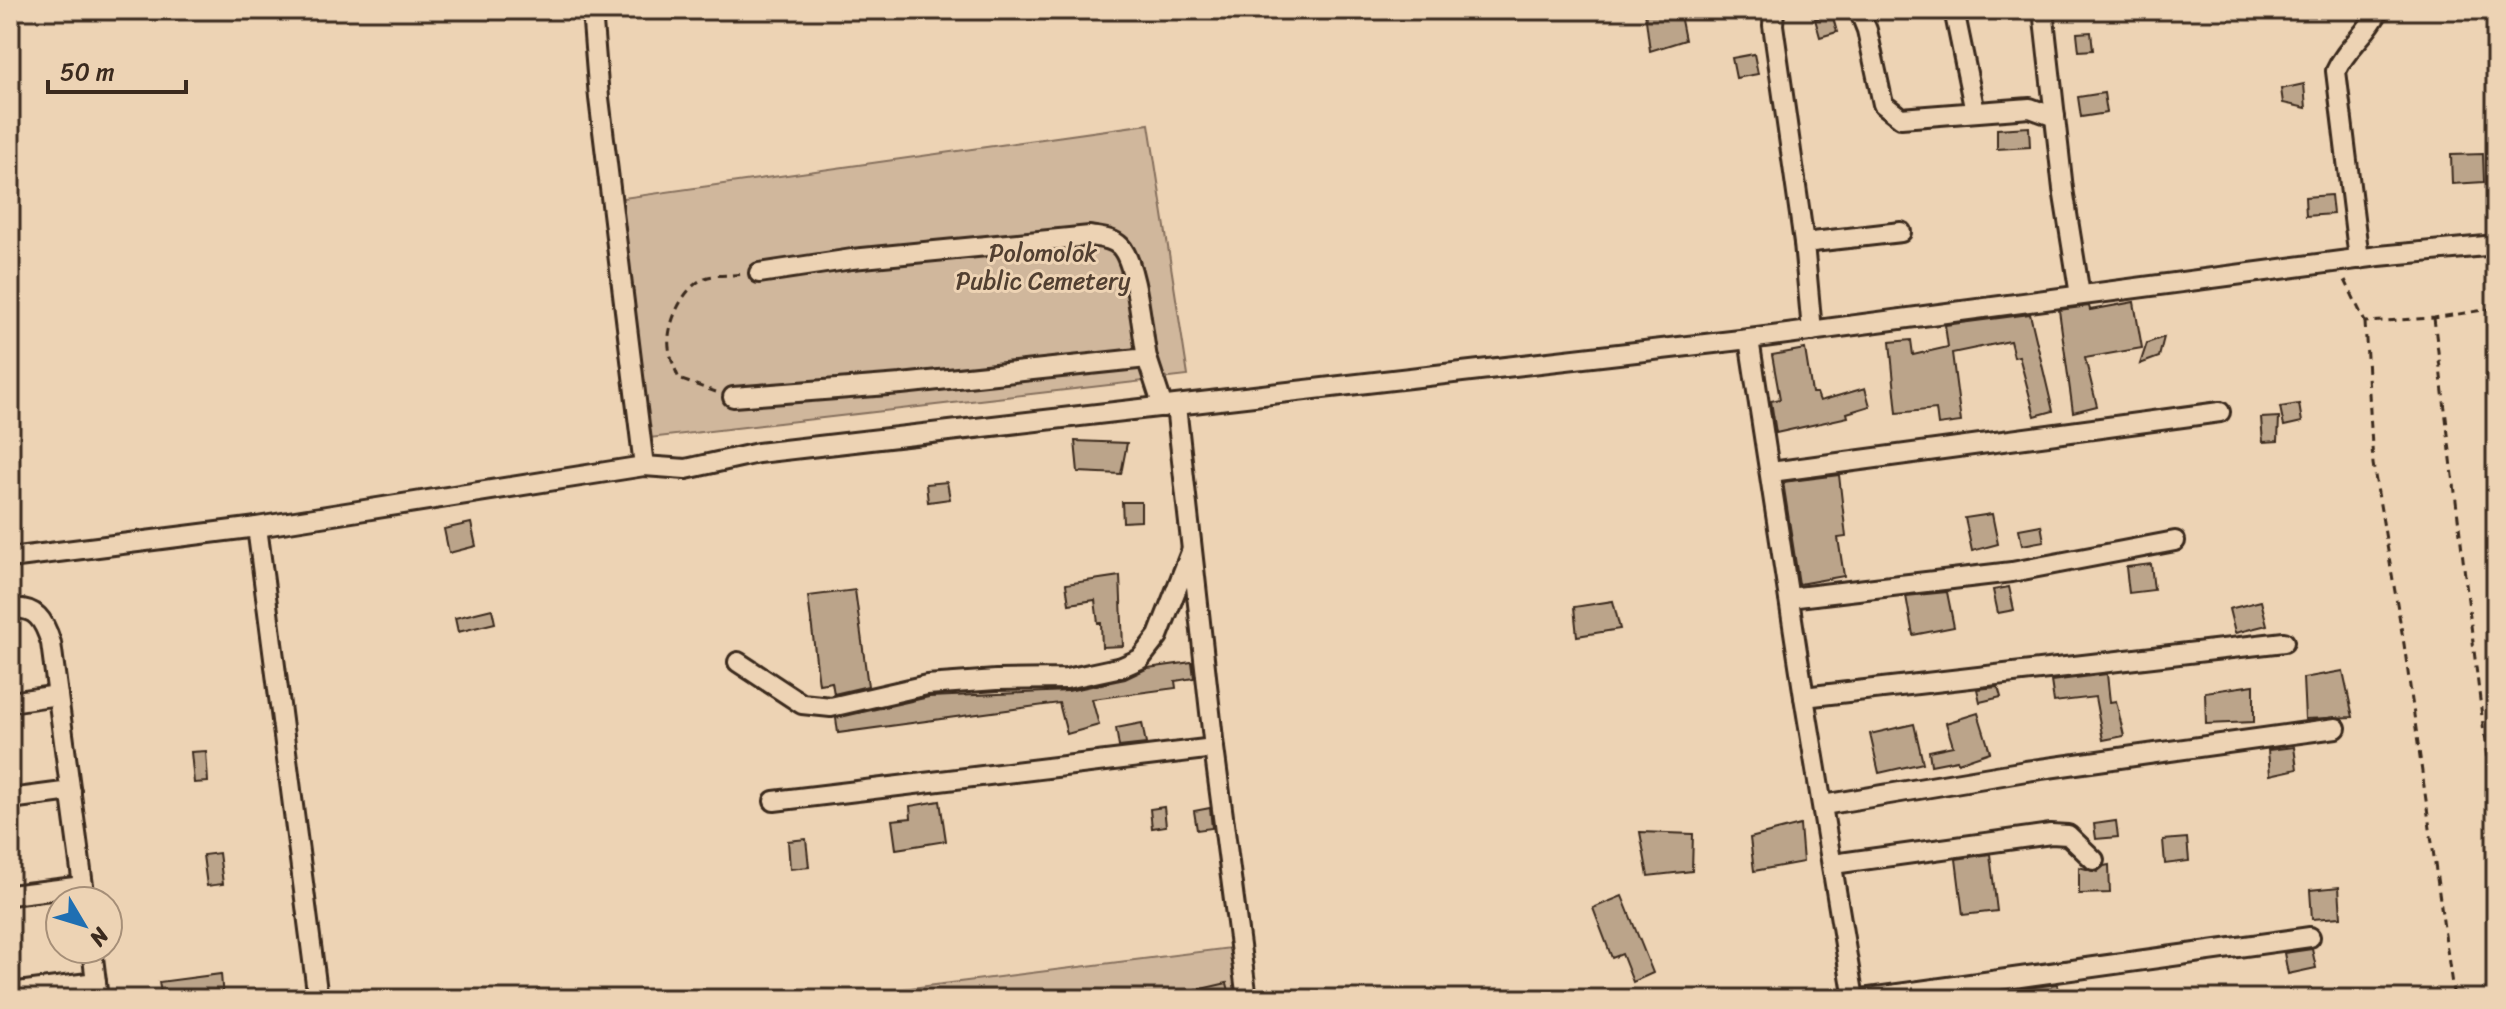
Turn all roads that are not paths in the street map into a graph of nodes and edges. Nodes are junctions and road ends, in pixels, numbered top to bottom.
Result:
1 (592, 10) edge
2 (1774, 10) edge
3 (1859, 10) edge
4 (1954, 10) edge
5 (2043, 10) edge
6 (2379, 10) edge
7 (1975, 112) junction
8 (2055, 117) junction
9 (1901, 232) dead end
10 (1804, 243) junction
11 (2496, 245) edge
12 (2359, 259) junction
13 (759, 273) road end
14 (2080, 295) junction
15 (1812, 331) junction
16 (1749, 339) junction
17 (1147, 358) junction
18 (733, 397) road end
19 (1169, 406) junction
20 (2220, 412) dead end
21 (644, 466) junction
22 (1771, 472) junction
23 (257, 527) junction
24 (2175, 541) dead end
25 (1193, 546) junction
26 (10, 558) edge
27 (1789, 598) junction
28 (10, 609) edge
29 (2284, 642) dead end
30 (738, 662) dead end
31 (58, 695) junction
32 (1804, 697) junction
33 (10, 702) edge
34 (2336, 728) dead end
35 (1214, 748) junction
36 (71, 791) junction
37 (10, 799) edge
38 (774, 801) dead end
39 (1823, 805) junction
40 (2094, 860) dead end
41 (1833, 864) junction
42 (83, 885) edge
43 (44, 894) edge
44 (10, 895) edge
45 (2310, 937) dead end
46 (94, 965) edge
47 (97, 990) edge
48 (10, 993) edge
49 (318, 999) edge
50 (1247, 999) edge
51 (1854, 999) edge
52 (1862, 999) edge

1 - 21 street
2 - 10 street
3 - 7 street
4 - 7 street
5 - 8 street
6 - 12 street
7 - 8 street
8 - 14 street
9 - 10 street
10 - 15 street
11 - 12 street
12 - 14 street
13 - 17 street
14 - 15 street
15 - 16 street
16 - 19 street
16 - 22 street
17 - 18 street
17 - 19 street
19 - 21 street
19 - 25 street
20 - 22 street
21 - 23 street
22 - 27 street
23 - 26 street
23 - 49 street
24 - 27 street
25 - 30 street
25 - 35 street
27 - 32 street
28 - 31 street
29 - 32 street
31 - 33 street
31 - 36 street
32 - 39 street
34 - 39 street
35 - 38 street
35 - 50 street
36 - 37 street
36 - 42 street
39 - 41 street
40 - 41 street
41 - 51 street
43 - 44 street
45 - 52 street
46 - 47 street
47 - 48 street

